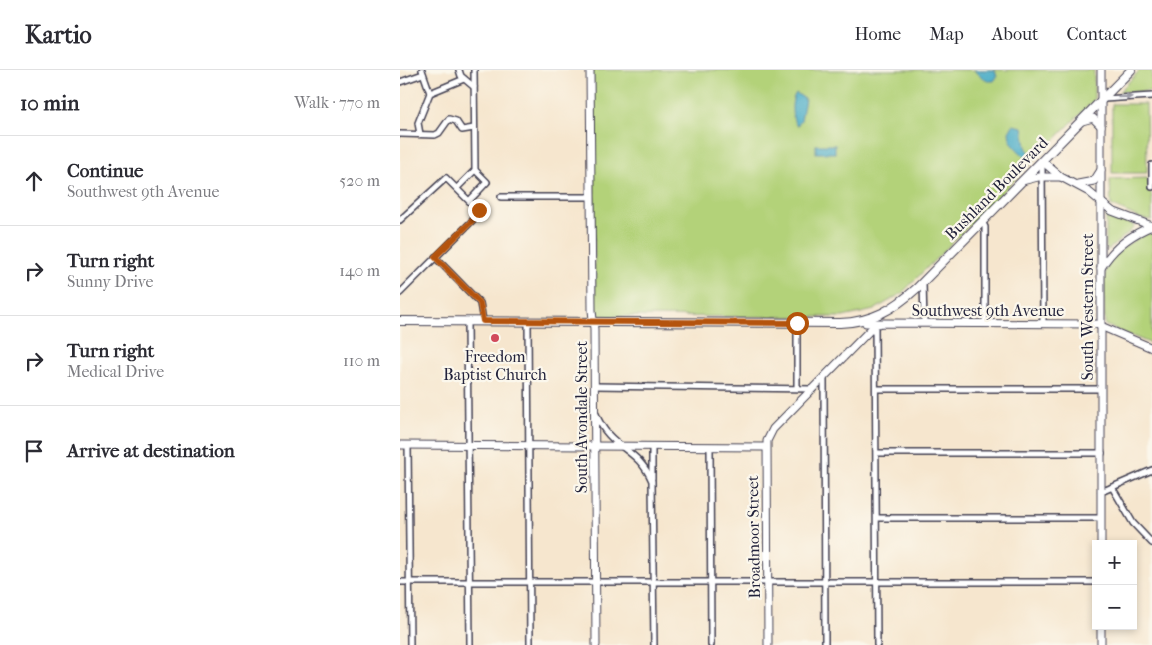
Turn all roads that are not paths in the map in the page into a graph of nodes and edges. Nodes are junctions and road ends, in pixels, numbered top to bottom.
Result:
1 (459, 70) edge
2 (474, 70) edge
3 (590, 70) edge
4 (1101, 70) edge
5 (1132, 70) edge
6 (422, 72) edge
7 (464, 79) junction
8 (400, 82) edge
9 (474, 87) junction
10 (430, 93) junction
11 (1152, 96) edge
12 (1101, 100) junction
13 (1081, 121) junction
14 (1101, 126) junction
15 (474, 128) junction
16 (400, 134) edge
17 (420, 134) junction
18 (1042, 161) junction
19 (1152, 165) edge
20 (475, 170) junction
21 (1101, 170) junction
22 (1042, 176) junction
23 (1061, 177) junction
24 (1021, 182) junction
25 (1078, 184) junction
26 (458, 187) junction
27 (1152, 188) edge
28 (501, 197) dead end
29 (591, 197) junction
30 (470, 200) junction
31 (1101, 202) junction
32 (400, 220) edge
33 (982, 221) junction
34 (435, 257) junction
35 (1100, 270) junction
36 (923, 282) junction
37 (400, 293) edge
38 (890, 310) junction
39 (400, 321) edge
40 (483, 321) junction
41 (528, 321) junction
42 (467, 322) junction
43 (593, 322) junction
44 (863, 322) junction
45 (877, 322) junction
46 (797, 323) junction
47 (891, 323) junction
48 (924, 323) junction
49 (985, 324) junction
50 (1043, 324) junction
51 (1101, 327) junction
52 (865, 335) junction
53 (1152, 348) edge
54 (824, 377) junction
55 (595, 386) junction
56 (797, 388) junction
57 (813, 389) junction
58 (877, 389) junction
59 (1101, 390) junction
60 (595, 410) junction
61 (773, 429) joint
62 (400, 445) edge
63 (408, 445) junction
64 (469, 445) junction
65 (529, 446) junction
66 (595, 446) junction
67 (621, 446) junction
68 (652, 447) junction
69 (710, 447) junction
70 (766, 447) junction
71 (877, 452) junction
72 (1102, 453) junction
73 (1152, 470) edge
74 (652, 481) junction
75 (1112, 487) junction
76 (1102, 492) junction
77 (877, 518) junction
78 (1100, 518) junction
79 (1101, 540) edge
80 (1152, 543) edge
81 (470, 581) junction
82 (530, 581) junction
83 (877, 581) junction
84 (400, 582) edge
85 (409, 582) junction
86 (595, 582) junction
87 (653, 582) junction
88 (711, 582) junction
89 (768, 582) junction
90 (824, 582) junction
91 (1092, 582) edge
92 (1101, 630) edge
93 (410, 645) edge
94 (470, 645) edge
95 (530, 645) edge
96 (596, 645) edge
97 (654, 645) edge
98 (711, 645) edge
99 (768, 645) edge
100 (825, 645) edge
101 (877, 645) edge
102 (1101, 645) edge

1 - 7 street
2 - 9 street
3 - 29 street, South Avondale Street
4 - 12 street, South Western Street
5 - 12 main road, Bushland Boulevard
6 - 8 street
6 - 10 street
7 - 9 street
7 - 10 street
9 - 15 street
10 - 17 street
12 -> 11 street
12 - 13 main road, Bushland Boulevard
12 - 14 street, South Western Street
13 - 14 street
13 - 18 main road, Bushland Boulevard
14 - 21 street, South Western Street
15 - 17 street
15 - 20 street
16 - 17 street
18 - 22 street
18 - 23 street
18 - 24 main road, Bushland Boulevard
19 - 27 street
20 - 26 street
20 - 30 street
21 - 25 street
21 - 31 street, South Western Street
22 - 23 street
22 - 24 street
22 - 50 street
23 - 25 street
24 - 33 main road, Bushland Boulevard
25 - 31 street
26 - 30 street
26 - 32 street
28 - 29 street
29 - 43 street, South Avondale Street
30 - 34 street
31 - 35 street, South Western Street
31 - 35 street
33 - 36 main road, Bushland Boulevard
33 - 49 street
34 - 37 street
34 - 40 street
35 - 51 street, South Western Street
36 - 38 main road, Bushland Boulevard
36 - 48 street
38 - 45 main road, Bushland Boulevard
38 - 47 street
39 - 42 main road, Southwest 9th Avenue
40 - 41 main road, Southwest 9th Avenue
40 - 42 main road, Southwest 9th Avenue
41 - 43 main road, Southwest 9th Avenue
41 - 65 street
42 - 64 street
43 - 46 main road, Southwest 9th Avenue
43 - 55 street, South Avondale Street
44 - 45 main road, Southwest 9th Avenue
44 - 46 main road, Southwest 9th Avenue
44 - 52 street
45 - 47 street, Southwest 9th Avenue
45 - 52 street, Bushland Boulevard
45 - 58 street
46 - 56 street
47 - 48 street, Southwest 9th Avenue
48 - 49 street, Southwest 9th Avenue
49 - 50 street, Southwest 9th Avenue
50 - 51 street, Southwest 9th Avenue
51 - 53 street, Southwest 9th Avenue
51 - 59 street, South Western Street
52 - 54 street, Bushland Boulevard
54 - 57 street, Bushland Boulevard
54 - 90 street
55 - 56 street
55 - 60 street, South Avondale Street
56 - 57 street
57 - 61 street, Bushland Boulevard
58 - 59 street
58 - 71 street
59 - 72 street, South Western Street
60 - 66 street, South Avondale Street
60 - 67 street
61 - 70 street, Broadmoor Street
62 - 63 street
63 - 64 street
63 - 85 street
64 - 65 street
64 - 81 street
65 - 66 street
65 - 82 street
66 - 67 street
66 - 86 street, South Avondale Street
67 - 68 street
67 - 74 street
68 - 69 street
68 - 74 street
69 - 70 street
69 - 88 street
70 - 89 street, Broadmoor Street
71 - 72 street
71 - 77 street
72 - 76 street, South Western Street
73 - 75 street
74 - 87 street
75 - 76 street
75 - 80 street
76 - 78 street, South Western Street
77 - 78 street
77 - 83 street
78 - 79 street, South Western Street
81 - 82 street
81 - 85 street
81 - 94 street
82 - 86 street
82 - 95 street
83 - 90 street
83 - 91 street
83 - 101 street
84 - 85 street
85 - 93 street
86 - 87 street
86 - 96 street, South Avondale Street
87 - 88 street
87 - 97 street
88 - 89 street
88 - 98 street
89 - 90 street
89 - 99 street, Broadmoor Street
90 - 100 street
92 - 102 street

